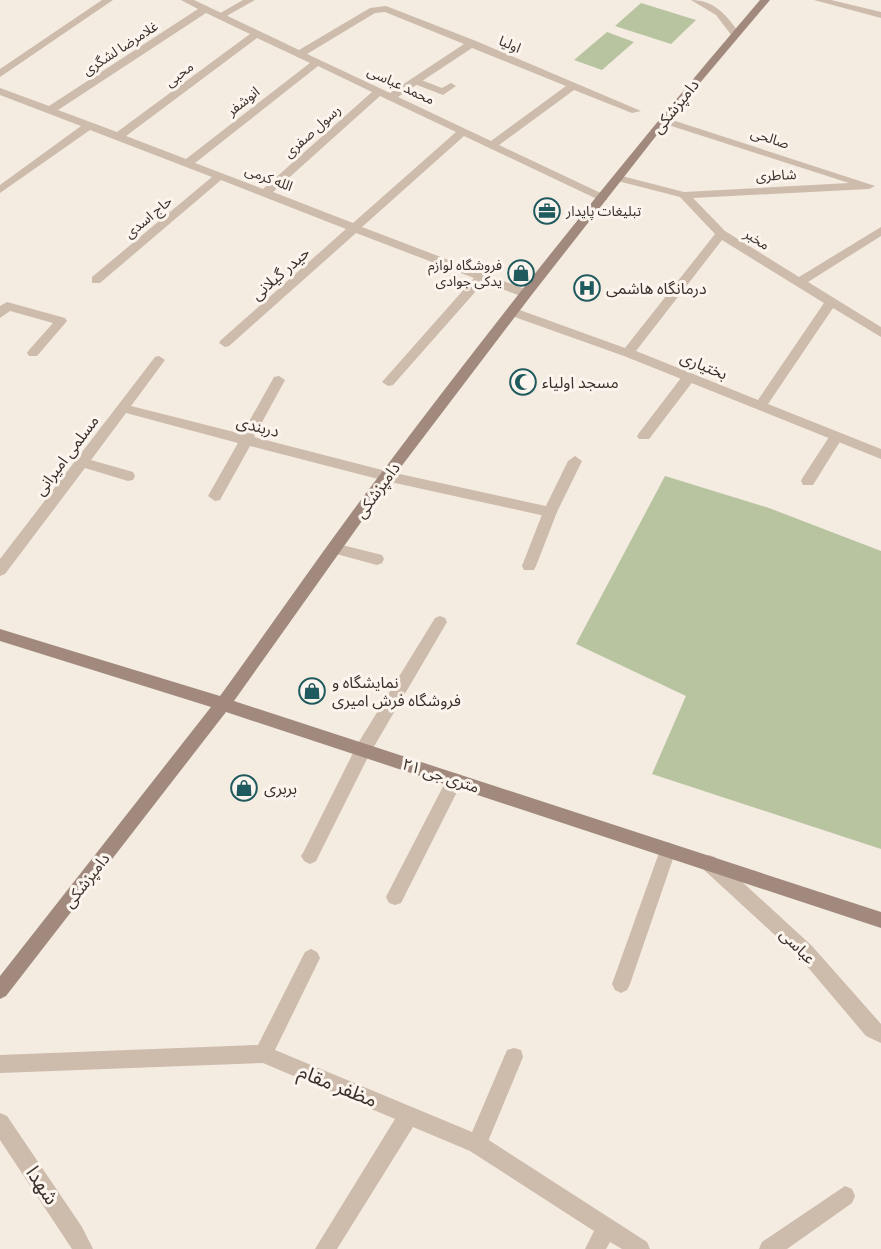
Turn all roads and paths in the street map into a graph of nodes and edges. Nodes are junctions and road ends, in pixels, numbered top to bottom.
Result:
1 (108, 0) edge
2 (186, 0) edge
3 (250, 0) edge
4 (696, 0) edge
5 (765, 0) edge
6 (819, 0) edge
7 (205, 9) junction
8 (881, 15) edge
9 (220, 16) junction
10 (256, 33) junction
11 (735, 34) junction
12 (473, 43) junction
13 (299, 54) junction
14 (317, 62) junction
15 (0, 74) edge
16 (416, 81) junction
17 (574, 85) junction
18 (451, 86) dead end
19 (0, 91) edge
20 (380, 92) junction
21 (391, 97) junction
22 (51, 110) junction
23 (636, 111) dead end
24 (663, 120) junction
25 (90, 125) junction
26 (463, 131) junction
27 (119, 136) junction
28 (492, 145) junction
29 (188, 163) junction
30 (220, 176) junction
31 (618, 178) junction
32 (869, 186) joint
33 (0, 190) edge
34 (266, 193) junction
35 (684, 195) junction
36 (603, 198) junction
37 (356, 228) junction
38 (881, 231) edge
39 (721, 234) junction
40 (482, 277) junction
41 (96, 280) dead end
42 (798, 283) junction
43 (526, 294) junction
44 (830, 303) junction
45 (3, 310) edge
46 (513, 312) junction
47 (881, 333) edge
48 (225, 343) dead end
49 (33, 353) dead end
50 (628, 353) junction
51 (159, 360) dead end
52 (689, 377) junction
53 (279, 380) dead end
54 (388, 382) dead end
55 (760, 406) junction
56 (123, 408) junction
57 (644, 436) dead end
58 (836, 437) junction
59 (244, 440) junction
60 (880, 451) edge
61 (574, 461) dead end
62 (81, 462) junction
63 (128, 476) dead end
64 (386, 476) junction
65 (808, 481) dead end
66 (215, 496) dead end
67 (550, 512) junction
68 (334, 548) junction
69 (377, 559) dead end
70 (529, 566) dead end
71 (0, 570) edge
72 (440, 622) dead end
73 (0, 635) edge
74 (223, 704) junction
75 (363, 750) junction
76 (455, 780) junction
77 (668, 850) junction
78 (310, 856) dead end
79 (709, 863) junction
80 (395, 897) dead end
81 (881, 920) edge
82 (311, 958) dead end
83 (621, 984) dead end
84 (0, 990) edge
85 (881, 1034) edge
86 (263, 1054) junction
87 (514, 1057) dead end
88 (0, 1064) edge
89 (410, 1114) junction
90 (0, 1124) edge
91 (477, 1144) junction
92 (845, 1196) dead end
93 (607, 1228) junction
94 (83, 1249) edge
95 (325, 1249) edge
96 (595, 1249) edge
97 (640, 1249) edge
98 (769, 1249) edge

1 - 15 street
2 - 7 street, محمد عباسی
3 - 9 street
4 - 11 street
5 - 11 main road, دامپزشکی
6 - 8 street
7 - 9 street, محمد عباسی
7 - 22 street, غلامرضا لشگری
9 - 10 street, محمد عباسی
10 - 13 street, محمد عباسی
10 - 27 street, محبی
11 - 24 main road, دامپزشکی
12 - 13 street, اولیا
12 - 16 street
12 - 17 street, اولیا
13 - 14 street, محمد عباسی
14 - 20 street, محمد عباسی
14 - 29 street, انوشفر
16 - 18 street
16 - 21 street
17 - 23 street, اولیا
17 - 28 street
19 - 22 street, الله کرمی
20 - 21 street, محمد عباسی
20 - 34 street, رسول صفری
21 - 26 street, محمد عباسی
22 - 25 street, الله کرمی
24 - 31 main road, دامپزشکی
24 - 32 street, صالحی
25 - 27 street, الله کرمی
25 - 33 street
26 - 28 street, محمد عباسی
26 - 37 street, حیدر گیلانی
27 - 29 street, الله کرمی
28 - 36 street, محمد عباسی
29 - 30 street, الله کرمی
30 - 34 street, الله کرمی
30 - 41 street, حاج اسدی
31 - 35 street
31 - 36 main road, دامپزشکی
32 - 35 street, شاطری
34 - 37 street, الله کرمی
35 - 39 street, مخبر
36 - 43 main road, دامپزشکی
37 - 40 street, الله کرمی
37 - 48 street, حیدر گیلانی
38 - 42 street
39 - 42 street, مخبر
39 - 50 street
40 - 43 street, الله کرمی
40 - 54 street
42 - 44 street, مخبر
43 - 46 main road, دامپزشکی
44 - 47 street, مخبر
44 - 55 street
45 - 49 street
46 - 50 street, بختیاری
46 - 64 main road, دامپزشکی
50 - 52 street, بختیاری
51 - 56 street, مسلمی امیرانی
52 - 55 street, بختیاری
52 - 57 street
53 - 59 street
55 - 58 street, بختیاری
56 - 59 street, دربندی
56 - 62 street, مسلمی امیرانی
58 - 60 street, بختیاری
58 - 65 street
59 - 64 street, دربندی
59 - 66 street
61 - 67 street
62 - 63 street
62 - 71 street, مسلمی امیرانی
64 - 67 street, دربندی
64 - 68 main road, دامپزشکی
67 - 70 street
68 - 69 street
68 - 74 main road, دامپزشکی
72 - 75 street
73 - 74 main road, ۲۱ متری جی
74 - 75 main road, ۲۱ متری جی
74 - 84 main road, دامپزشکی
75 - 76 main road, ۲۱ متری جی
75 - 78 street
76 - 77 main road, ۲۱ متری جی
76 - 80 street
77 - 79 main road, ۲۱ متری جی
77 - 83 street
79 - 81 main road, ۲۱ متری جی
79 - 85 street, عباسی
82 - 86 street
86 - 88 street, مظفر مقام
86 - 89 street, مظفر مقام
87 - 91 street
89 - 91 street, مظفر مقام
89 - 95 street
90 - 94 street, شهدا
91 - 93 street, مظفر مقام
92 - 98 street
93 - 96 street
93 - 97 street, مظفر مقام

